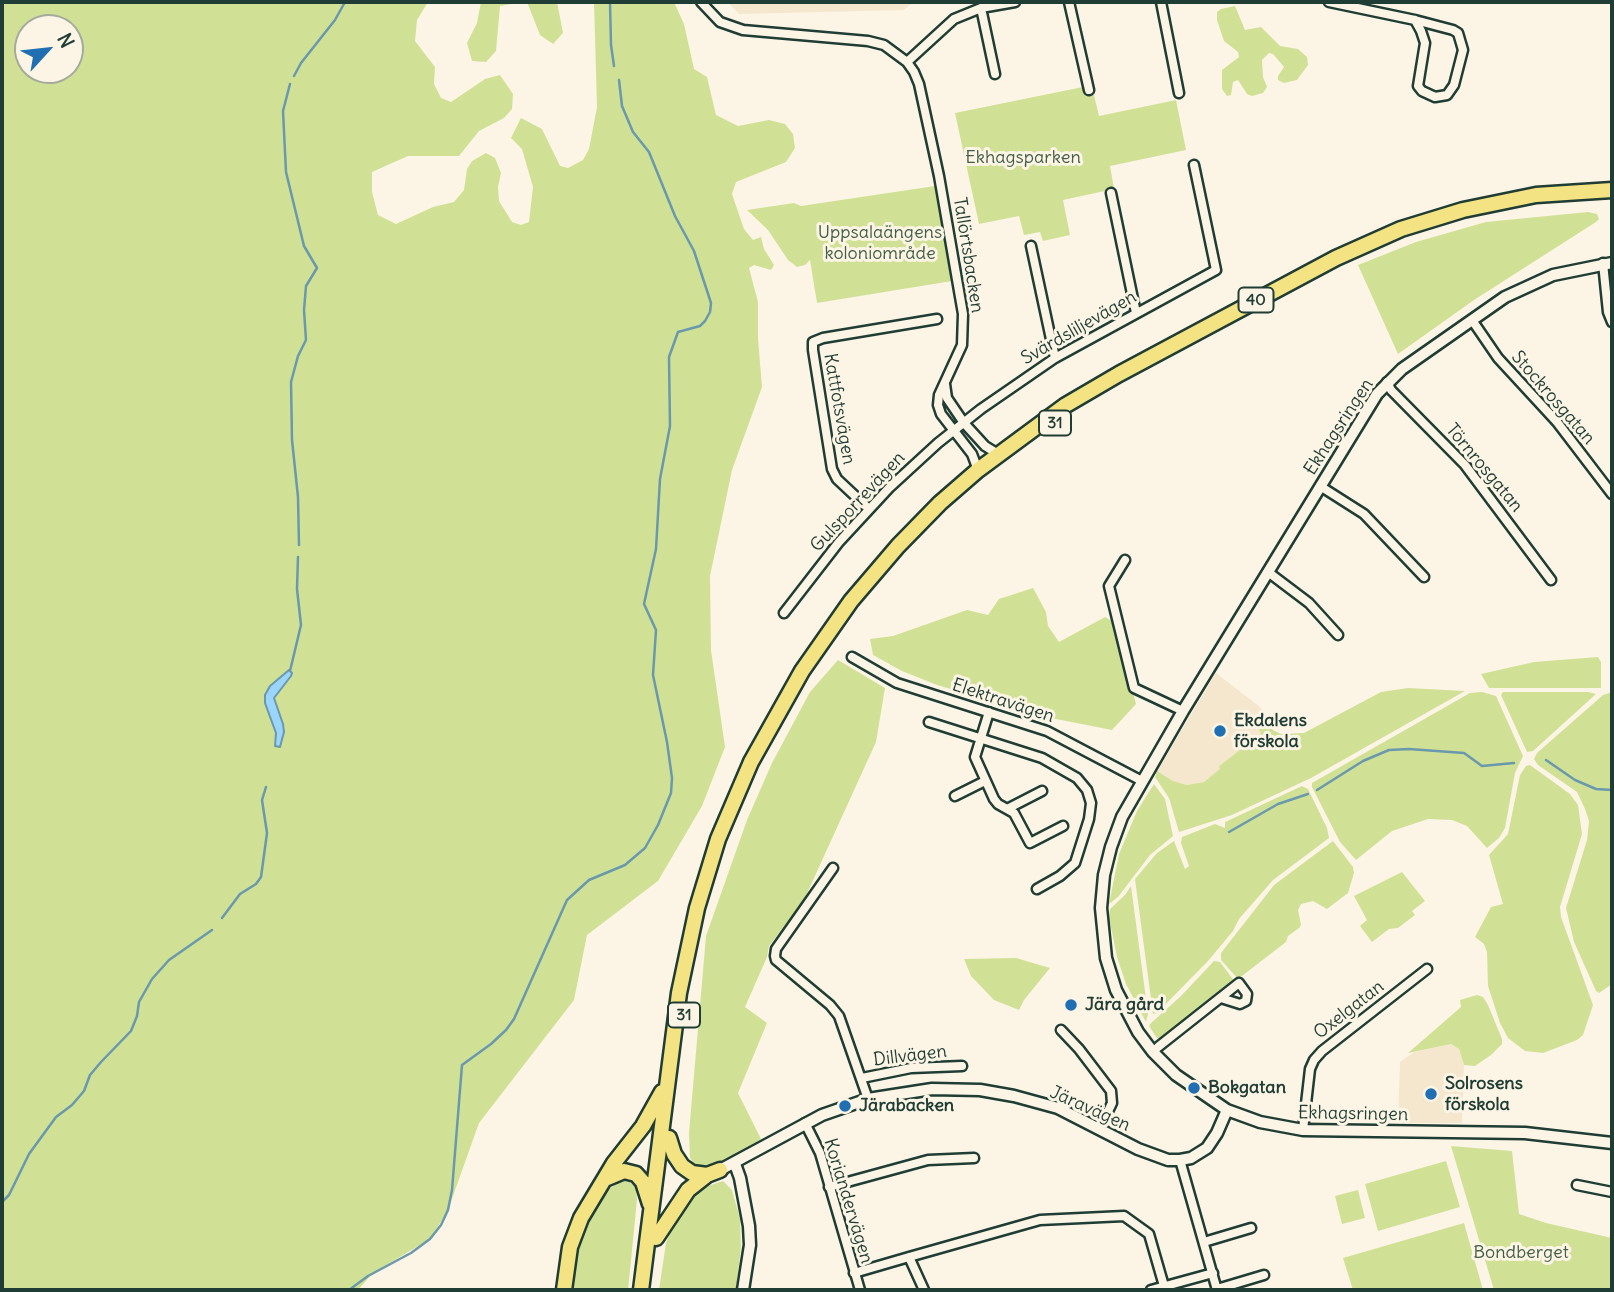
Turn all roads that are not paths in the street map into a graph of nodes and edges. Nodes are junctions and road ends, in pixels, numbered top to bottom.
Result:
1 (701, 2) edge
2 (1015, 2) edge
3 (1069, 2) edge
4 (1161, 2) edge
5 (1329, 2) edge
6 (981, 8) junction
7 (1415, 20) junction
8 (907, 62) junction
9 (995, 74) dead end
10 (1089, 90) dead end
11 (1179, 93) dead end
12 (1194, 166) dead end
13 (1612, 190) edge
14 (1111, 193) dead end
15 (1612, 198) edge
16 (1031, 246) dead end
17 (1607, 263) edge
18 (1136, 313) junction
19 (937, 319) dead end
20 (1472, 320) junction
21 (1612, 322) edge
22 (1055, 358) junction
23 (945, 382) junction
24 (1387, 382) junction
25 (964, 422) junction
26 (954, 430) junction
27 (998, 454) junction
28 (978, 470) junction
29 (1320, 486) junction
30 (1612, 494) edge
31 (869, 509) junction
32 (1125, 561) dead end
33 (1268, 572) junction
34 (1424, 577) dead end
35 (1550, 580) dead end
36 (784, 613) dead end
37 (1338, 635) dead end
38 (852, 657) dead end
39 (1183, 711) junction
40 (989, 712) junction
41 (929, 722) dead end
42 (981, 738) junction
43 (985, 780) junction
44 (1142, 781) junction
45 (1042, 791) dead end
46 (955, 796) dead end
47 (1007, 809) junction
48 (1063, 826) dead end
49 (834, 868) dead end
50 (1037, 889) dead end
51 (1427, 969) dead end
52 (1221, 998) dead end
53 (1061, 1030) dead end
54 (1153, 1052) junction
55 (962, 1066) dead end
56 (862, 1078) junction
57 (667, 1082) junction
58 (868, 1099) junction
59 (1227, 1110) junction
60 (805, 1123) junction
61 (1100, 1128) junction
62 (1303, 1130) junction
63 (669, 1138) junction
64 (1612, 1143) edge
65 (974, 1157) dead end
66 (1180, 1160) junction
67 (735, 1164) junction
68 (713, 1172) junction
69 (604, 1180) junction
70 (1577, 1185) dead end
71 (830, 1187) junction
72 (1612, 1192) edge
73 (651, 1210) junction
74 (1251, 1228) dead end
75 (656, 1238) junction
76 (1204, 1242) junction
77 (909, 1257) junction
78 (855, 1273) junction
79 (1213, 1273) junction
80 (1264, 1275) dead end
81 (1164, 1286) junction
82 (564, 1290) edge
83 (641, 1290) edge
84 (650, 1290) edge
85 (743, 1290) edge
86 (860, 1290) edge
87 (924, 1290) edge
88 (1151, 1290) edge
89 (1217, 1290) edge

1 - 8 street
2 - 6 street
3 - 10 street
4 - 11 street
5 - 7 street
6 - 8 street
6 - 9 street
7 - 7 street
8 - 23 street, Tallörtsbacken
12 - 18 street, Svärdsliljevägen
13 - 27 highway, 40
14 - 18 street
15 - 63 highway, 31
16 - 22 street
17 - 20 street, Ekhagsringen
17 - 21 street
18 - 22 street, Svärdsliljevägen
19 - 31 street, Kattfotsvägen
20 - 24 street, Ekhagsringen
20 - 30 street, Stockrosgatan
22 - 25 street, Svärdsliljevägen
23 - 25 street
23 - 26 street, Tallörtsbacken
24 - 29 street, Ekhagsringen
24 - 35 street, Törnrosgatan
25 - 26 street, Gulsporrevägen
25 - 27 street
26 - 28 street, Tallörtsbacken
26 - 31 street, Gulsporrevägen
27 - 28 highway, 31
28 - 57 highway, 31
29 - 33 street, Ekhagsringen
29 - 34 street
31 - 36 street, Gulsporrevägen
32 - 39 street
33 - 37 street
33 - 39 street, Ekhagsringen
38 - 40 street, Elektravägen
39 - 44 street, Ekhagsringen
40 - 42 street
40 - 44 street, Elektravägen
41 - 42 street
42 - 43 street
42 - 50 street
43 - 46 street
43 - 47 street
44 - 54 street, Ekhagsringen
45 - 47 street
47 - 48 street
49 - 56 street
51 - 62 street, Oxelgatan
52 - 54 street
53 - 61 street
54 - 59 street, Ekhagsringen
55 - 56 street, Dillvägen
56 - 58 street
57 - 69 highway
57 - 73 highway, 31
58 - 60 street, Järavägen
58 - 61 street, Järavägen
59 - 62 street, Ekhagsringen
59 - 66 street
60 - 67 street, Järavägen
60 - 71 street, Koriandervägen
61 - 66 street, Järavägen
62 - 64 street, Ekhagsringen
63 - 68 highway
63 - 75 highway, 31
65 - 71 street
66 - 76 street
67 - 68 street, Järavägen
67 - 85 street
68 - 75 highway
69 - 73 highway
69 - 82 highway
70 - 72 street
71 - 78 street, Koriandervägen
73 - 83 highway, 31
74 - 76 street
75 - 84 highway, 31
76 - 79 street
77 - 78 street
77 - 81 street
77 - 87 street
78 - 86 street, Koriandervägen
79 - 81 street
79 - 89 street
80 - 89 street
81 - 88 street

